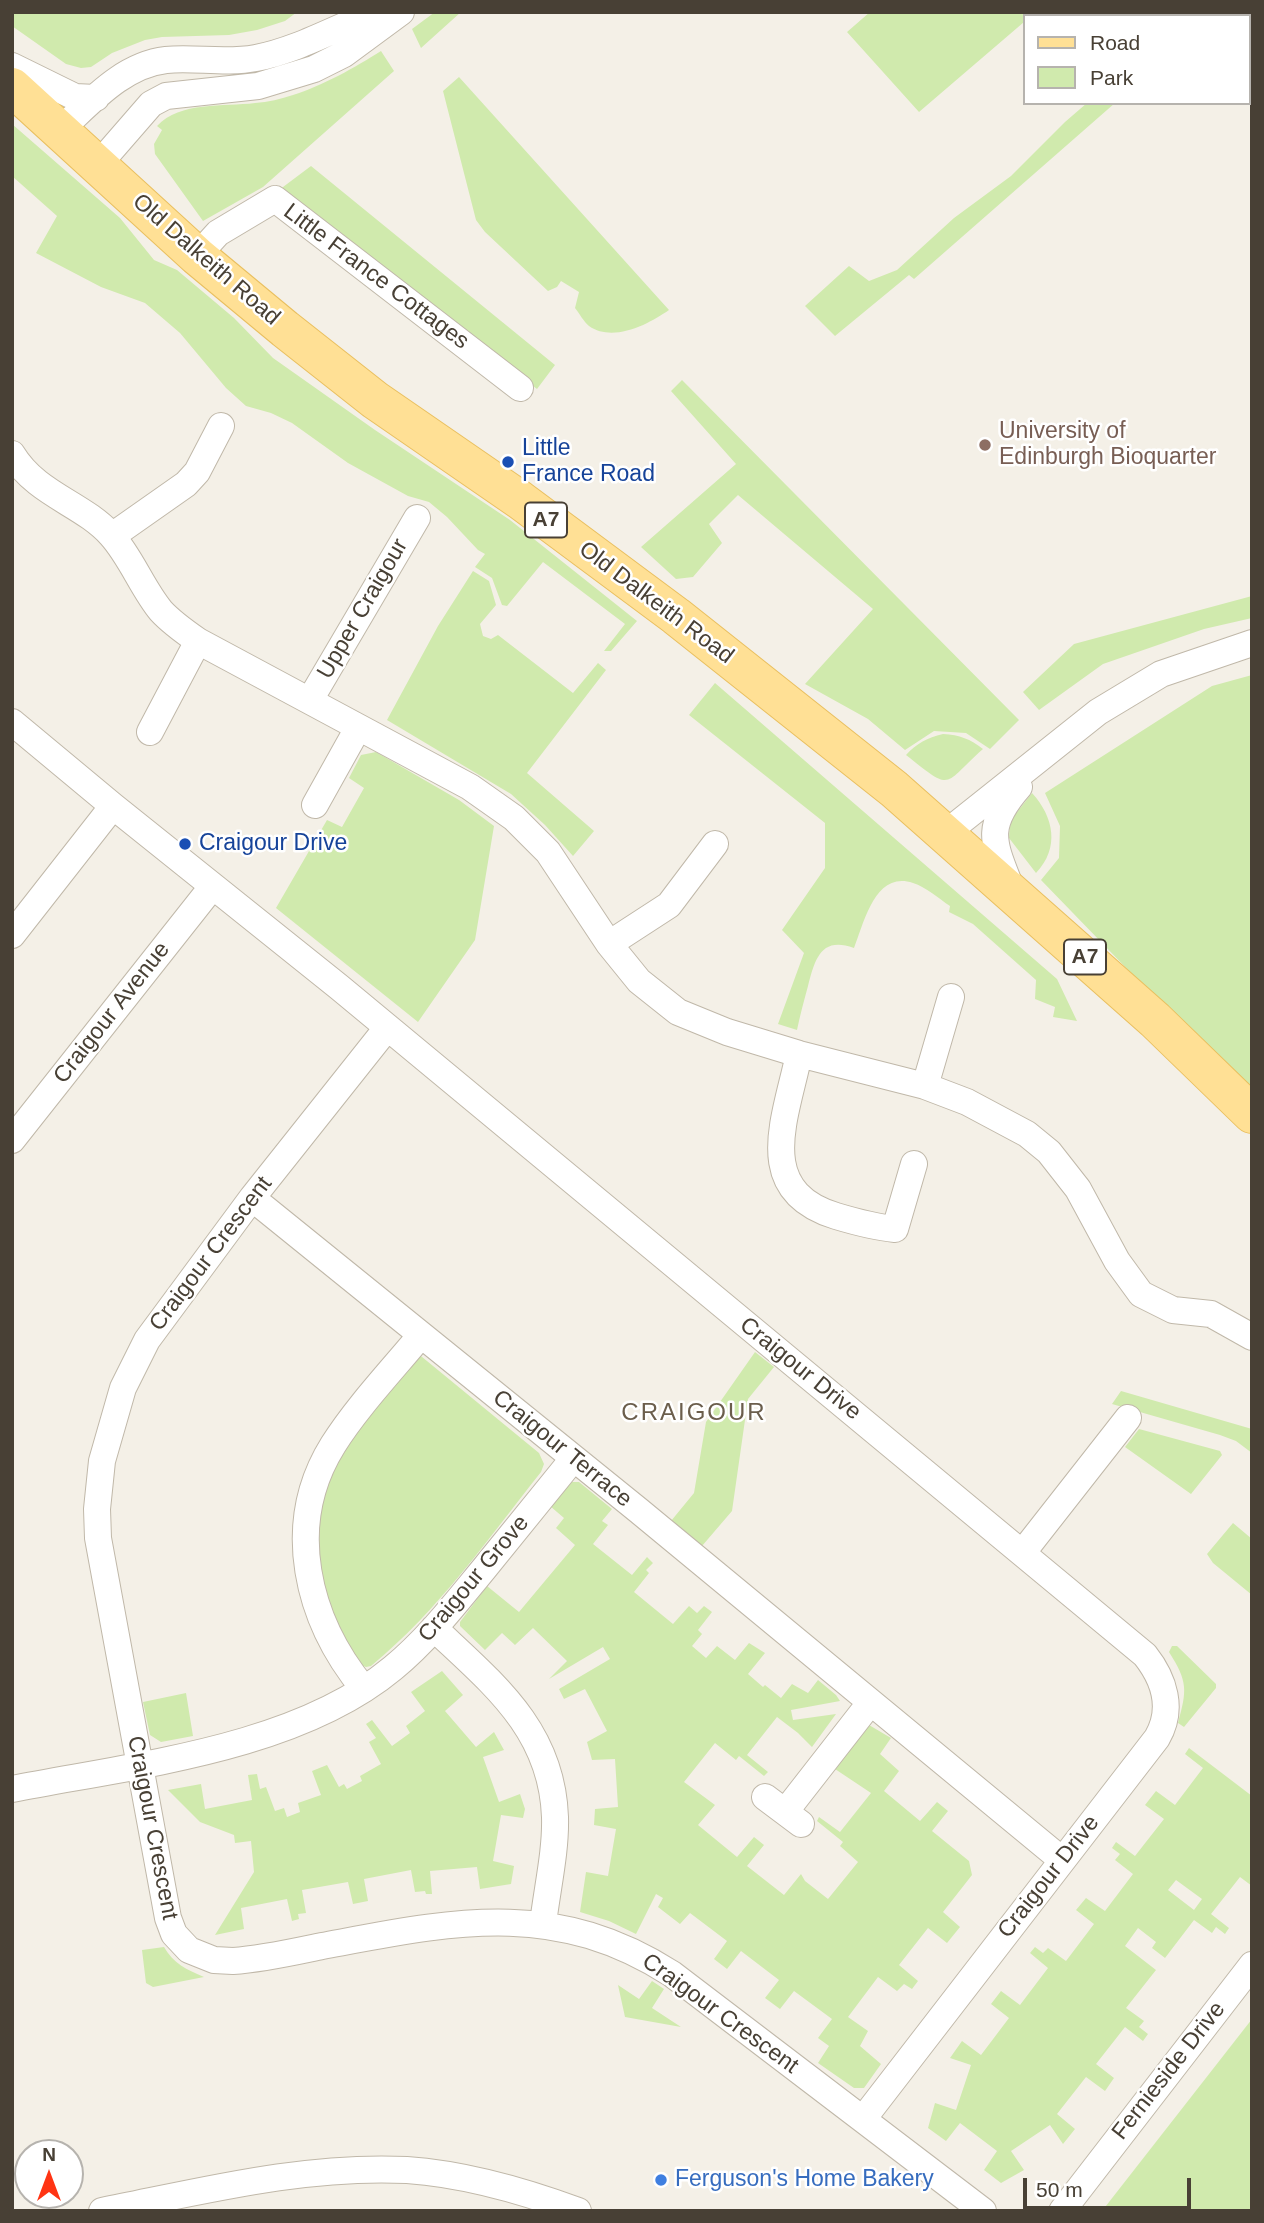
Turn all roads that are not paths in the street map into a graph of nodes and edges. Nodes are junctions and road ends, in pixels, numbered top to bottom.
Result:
1 (377, 12) edge
2 (401, 12) edge
3 (12, 66) edge
4 (12, 87) edge
5 (96, 98) junction
6 (60, 130) junction
7 (98, 165) junction
8 (197, 256) junction
9 (520, 388) dead end
10 (221, 426) dead end
11 (12, 454) edge
12 (417, 518) dead end
13 (112, 536) junction
14 (198, 641) junction
15 (1252, 643) edge
16 (310, 700) junction
17 (12, 722) edge
18 (358, 728) junction
19 (150, 732) dead end
20 (1057, 743) junction
21 (315, 805) dead end
22 (113, 806) junction
23 (946, 834) junction
24 (715, 844) dead end
25 (212, 887) junction
26 (1014, 894) junction
27 (12, 935) edge
28 (609, 944) junction
29 (951, 997) dead end
30 (387, 1028) junction
31 (799, 1054) junction
32 (925, 1086) junction
33 (1252, 1114) edge
34 (12, 1140) edge
35 (914, 1164) dead end
36 (252, 1198) junction
37 (421, 1335) junction
38 (1252, 1337) edge
39 (1128, 1418) dead end
40 (573, 1458) junction
41 (1023, 1552) junction
42 (433, 1628) junction
43 (364, 1689) junction
44 (870, 1703) junction
45 (139, 1764) junction
46 (12, 1789) edge
47 (784, 1811) dead end
48 (1062, 1860) junction
49 (543, 1924) junction
50 (1252, 1965) edge
51 (863, 2119) junction
52 (217, 2200) edge
53 (102, 2211) edge
54 (578, 2211) edge
55 (984, 2211) edge
56 (1062, 2211) edge

1 - 5 street
2 - 7 street
3 - 5 street
4 - 6 main road, Old Dalkeith Road / A7
5 - 6 street
6 - 7 main road, Old Dalkeith Road / A7
7 - 8 main road, Old Dalkeith Road / A7
8 - 9 street, Little France Cottages
8 - 23 main road, Old Dalkeith Road / A7
10 - 13 street
11 - 13 street, Upper Craigour
12 - 16 street, Upper Craigour
13 - 14 street, Upper Craigour
14 - 16 street, Upper Craigour
14 - 19 street
15 - 20 street
16 - 18 street, Upper Craigour
17 - 22 street, Craigour Drive
18 - 21 street
18 - 28 street, Upper Craigour
20 - 23 street
20 - 26 street
22 - 25 street, Craigour Drive
22 - 27 street
23 - 26 main road, Old Dalkeith Road / A7
24 - 28 street
25 - 30 street, Craigour Drive
25 - 34 street, Craigour Avenue
26 - 33 main road, Old Dalkeith Road / A7
28 - 31 street, Upper Craigour
29 - 32 street
30 - 36 street, Craigour Crescent
30 - 41 street, Craigour Drive
31 - 32 street, Upper Craigour
31 - 35 street
32 - 38 street, Upper Craigour
36 - 37 street, Craigour Terrace
36 - 45 street, Craigour Crescent
37 - 40 street, Craigour Terrace
37 - 43 street
39 - 41 street
40 - 42 street, Craigour Grove
40 - 44 street, Craigour Terrace
41 - 48 street, Craigour Drive
42 - 43 street, Craigour Grove
42 - 49 street
43 - 45 street, Craigour Grove
44 - 47 street
44 - 48 street, Craigour Terrace
45 - 46 street, Craigour Grove
45 - 49 street, Craigour Crescent
48 - 51 street, Craigour Drive
49 - 51 street, Craigour Crescent
50 - 56 street, Fernieside Drive
51 - 55 street, Craigour Crescent
52 - 53 street
52 - 54 street

